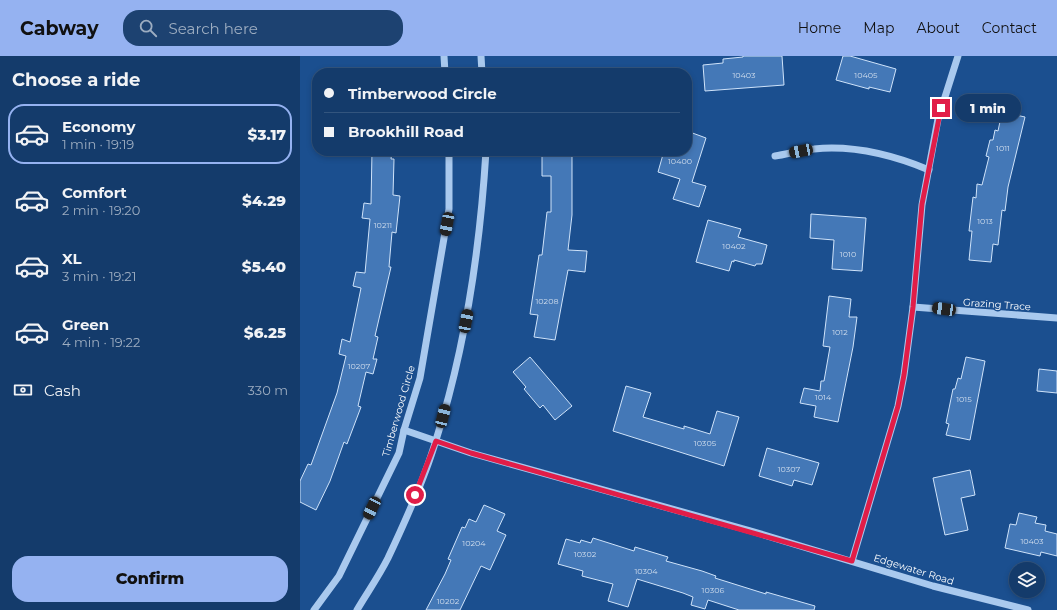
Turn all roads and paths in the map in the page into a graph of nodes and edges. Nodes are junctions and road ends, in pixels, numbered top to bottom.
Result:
1 (444, 56) edge
2 (481, 56) edge
3 (958, 56) edge
4 (445, 68) edge
5 (482, 68) edge
6 (449, 156) edge
7 (486, 156) edge
8 (775, 156) dead end
9 (929, 170) junction
10 (913, 307) junction
11 (1057, 318) edge
12 (404, 430) junction
13 (436, 441) junction
14 (852, 561) junction
15 (314, 610) edge
16 (357, 610) edge
17 (1028, 610) edge

1 - 4 street
2 - 5 street
3 - 9 street
6 - 12 street, Timberwood Circle
7 - 13 street
8 - 9 street
9 - 10 street
10 - 11 street, Grazing Trace
10 - 14 street
12 - 13 street, Edgewater Road
12 - 15 street, Timberwood Circle
13 - 14 street, Edgewater Road
13 - 16 street
14 - 17 street, Edgewater Road

